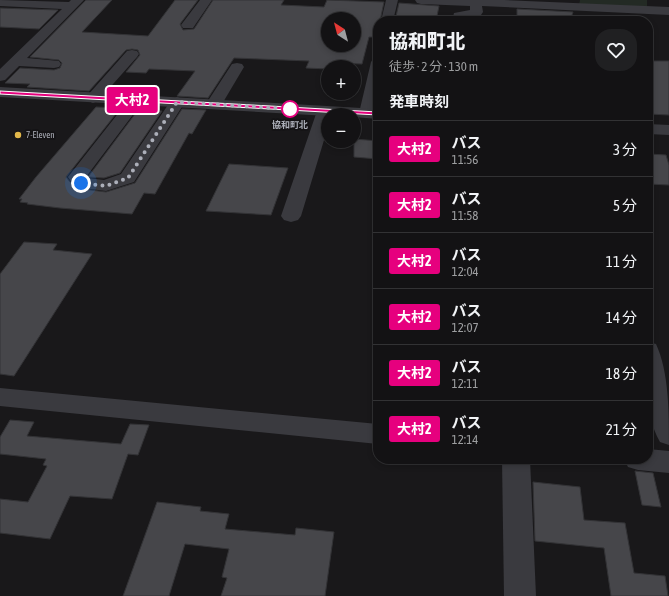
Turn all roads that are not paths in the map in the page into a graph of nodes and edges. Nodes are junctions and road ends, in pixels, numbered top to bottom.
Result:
1 (206, 0) edge
2 (392, 0) edge
3 (421, 0) edge
4 (466, 1) edge
5 (0, 2) edge
6 (506, 2) edge
7 (75, 3) edge
8 (544, 3) edge
9 (612, 8) junction
10 (669, 11) edge
11 (388, 16) edge
12 (458, 16) edge
13 (614, 16) edge
14 (44, 18) dead end
15 (58, 19) junction
16 (188, 25) dead end
17 (132, 54) dead end
18 (15, 62) junction
19 (54, 64) dead end
20 (237, 67) dead end
21 (0, 77) edge
22 (0, 92) edge
23 (93, 98) junction
24 (136, 100) junction
25 (177, 102) junction
26 (214, 104) junction
27 (321, 111) edge
28 (361, 113) edge
29 (372, 113) edge
30 (321, 123) edge
31 (653, 129) edge
32 (669, 130) edge
33 (291, 216) dead end
34 (653, 370) edge
35 (0, 397) edge
36 (373, 434) edge
37 (669, 435) edge
38 (653, 460) edge
39 (669, 462) edge
40 (516, 464) edge
41 (520, 596) edge

1 - 16 street
2 - 11 street
3 - 4 street
4 - 6 street
4 - 12 street
5 - 7 street
6 - 8 street
7 - 15 street
8 - 9 street
9 - 10 street
9 - 13 street
14 - 15 street
15 - 18 street
17 - 23 street
18 - 19 street
18 - 21 street
20 - 26 street
22 - 23 street
23 - 24 street
24 - 25 street
24 - 25 street
25 - 26 street
26 - 27 street
28 - 29 street
30 - 33 street
31 - 32 street
34 - 37 street
35 - 36 street
38 - 39 street
40 - 41 street

